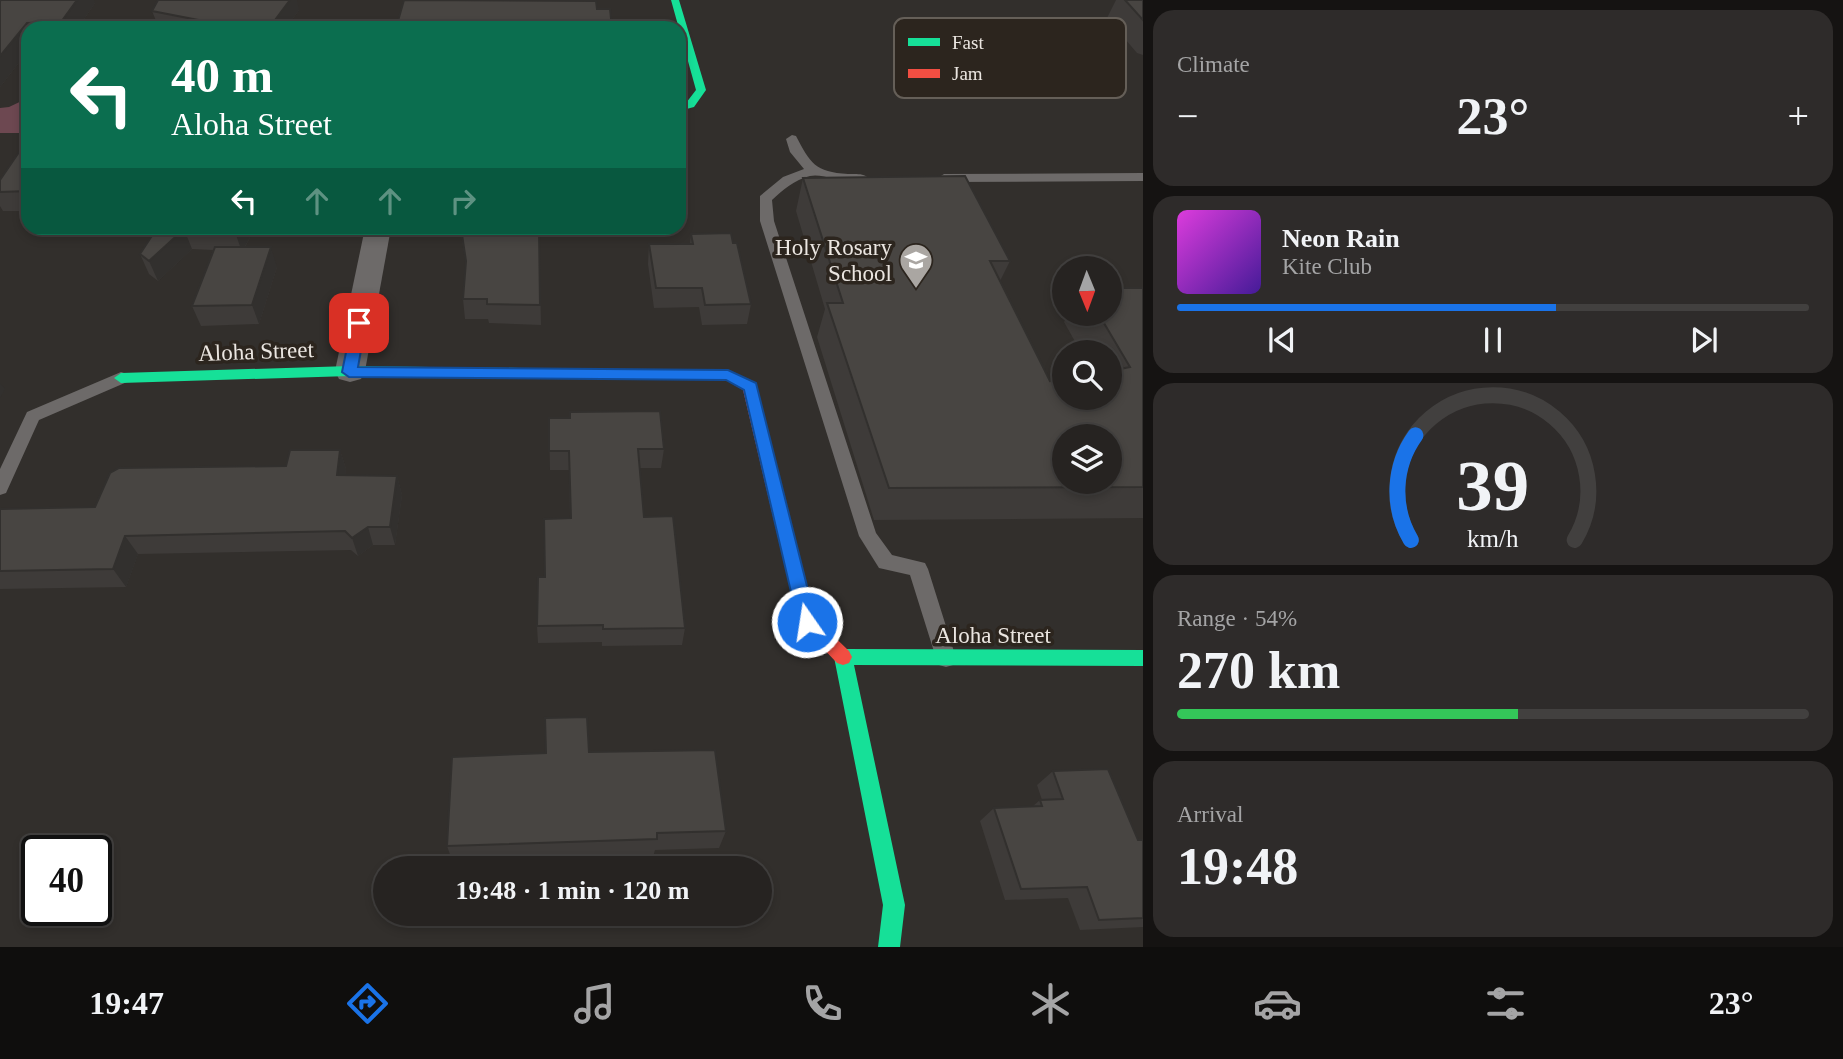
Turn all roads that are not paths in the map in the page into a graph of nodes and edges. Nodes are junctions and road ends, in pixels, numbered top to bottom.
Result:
1 (675, 0) edge
2 (681, 21) edge
3 (686, 38) edge
4 (686, 106) edge
5 (792, 139) dead end
6 (811, 171) junction
7 (1143, 177) edge
8 (872, 178) edge
9 (926, 178) edge
10 (377, 235) edge
11 (349, 372) junction
12 (121, 378) joint
13 (0, 488) edge
14 (843, 657) junction
15 (1143, 657) edge
16 (946, 658) junction
17 (889, 947) edge

1 - 2 street
3 - 4 street
5 - 6 lane
6 - 8 lane
6 - 16 lane
7 - 9 lane
10 - 11 street
11 - 12 street, Aloha Street
11 - 14 street, Aloha Street
12 - 13 lane
14 - 16 street, Aloha Street
14 - 17 street
15 - 16 street, Aloha Street

